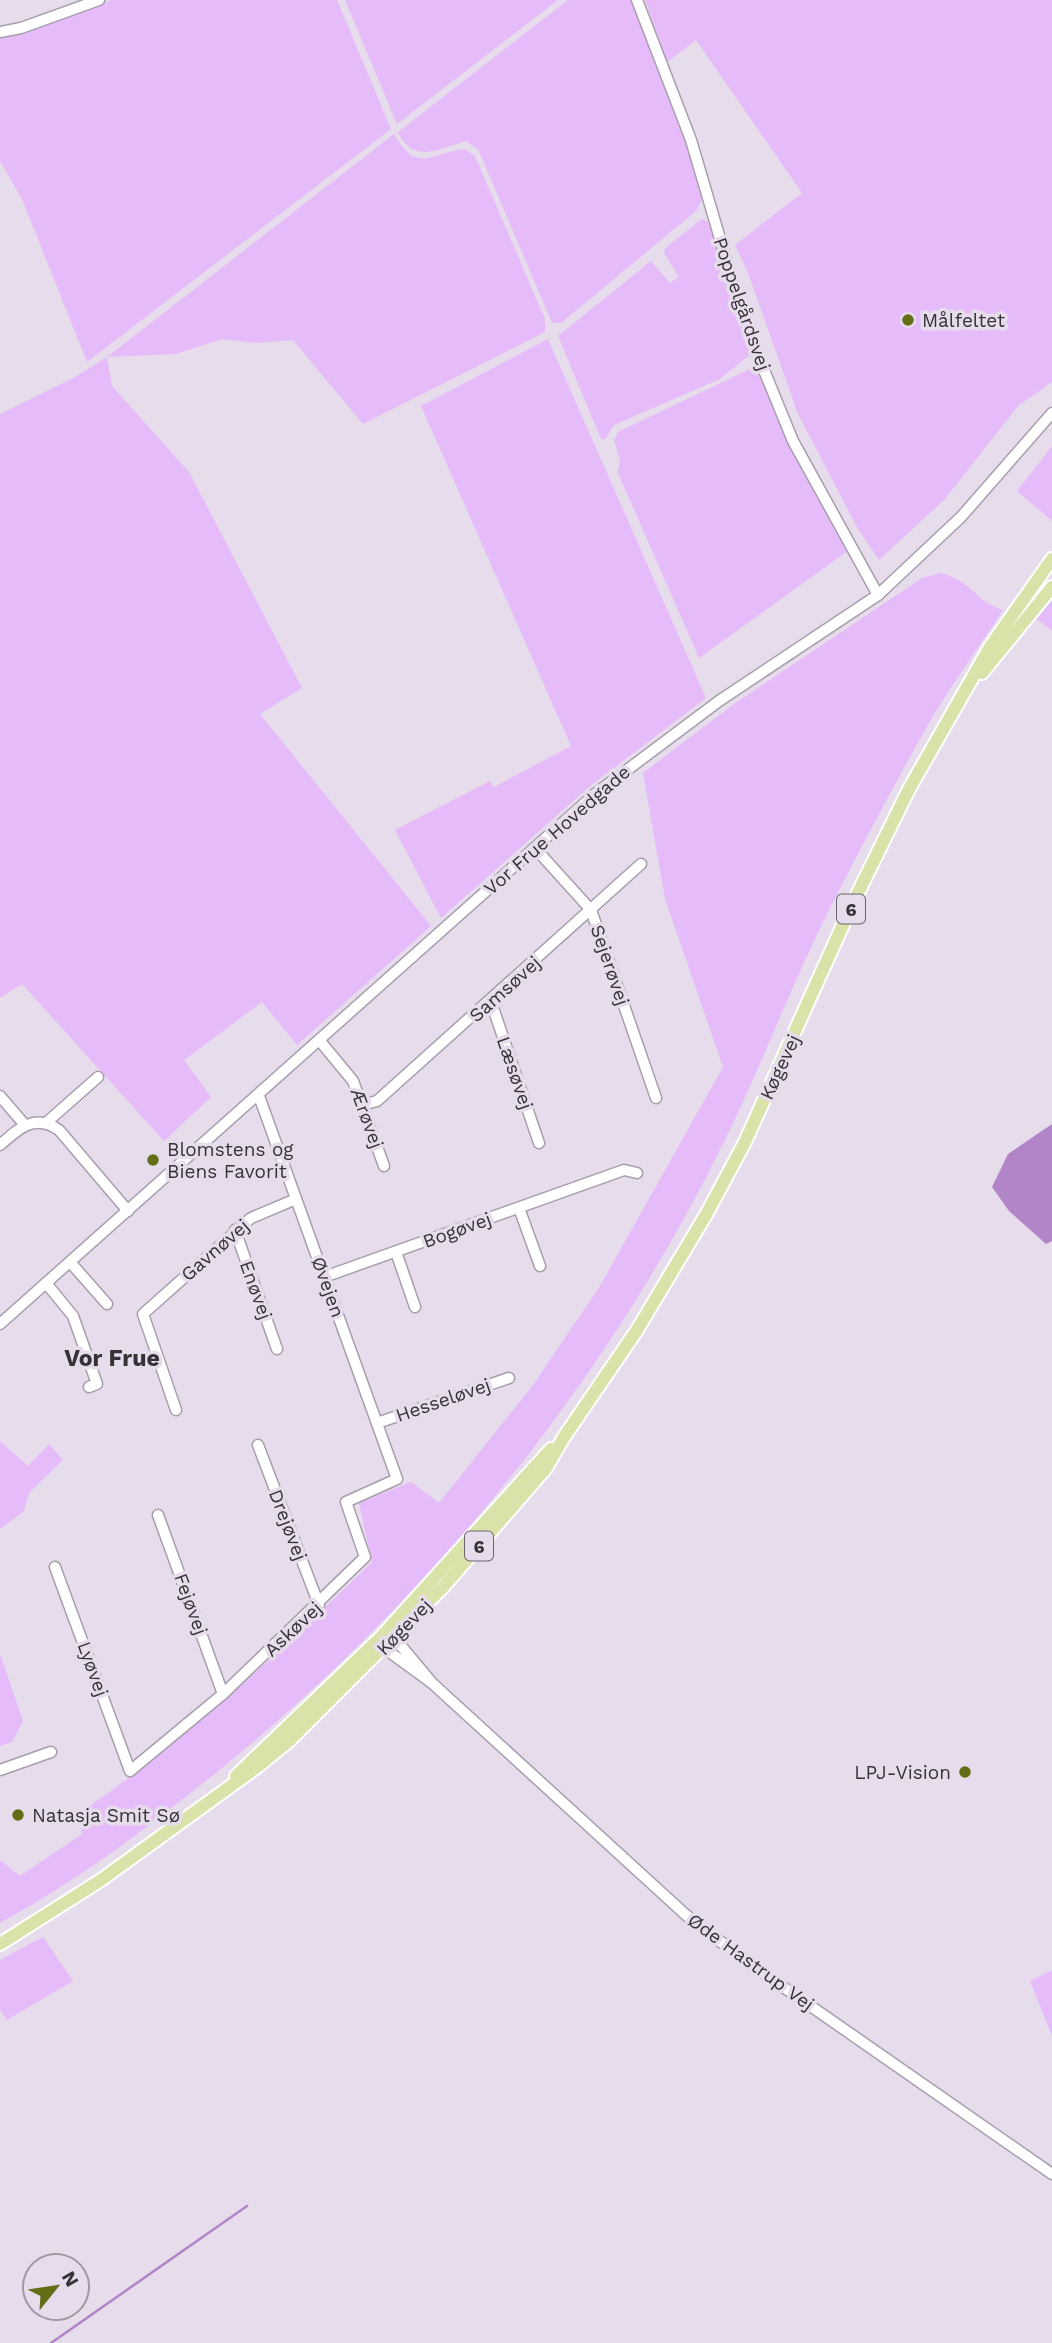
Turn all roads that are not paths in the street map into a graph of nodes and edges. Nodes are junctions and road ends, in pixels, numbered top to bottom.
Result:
1 (99, 0) edge
2 (637, 0) edge
3 (0, 32) edge
4 (1052, 413) edge
5 (1052, 559) edge
6 (1052, 587) edge
7 (878, 595) junction
8 (972, 683) junction
9 (535, 848) junction
10 (641, 864) dead end
11 (591, 910) junction
12 (491, 1002) junction
13 (320, 1041) junction
14 (98, 1077) dead end
15 (0, 1096) edge
16 (259, 1096) junction
17 (656, 1098) dead end
18 (362, 1105) junction
19 (47, 1122) junction
20 (24, 1124) junction
21 (539, 1143) dead end
22 (0, 1144) edge
23 (384, 1166) dead end
24 (637, 1173) dead end
25 (296, 1199) junction
26 (519, 1208) junction
27 (128, 1211) junction
28 (235, 1230) junction
29 (396, 1252) junction
30 (70, 1262) junction
31 (540, 1266) dead end
32 (324, 1277) junction
33 (46, 1283) junction
34 (107, 1304) dead end
35 (415, 1307) dead end
36 (0, 1324) edge
37 (277, 1349) dead end
38 (509, 1378) dead end
39 (89, 1387) dead end
40 (176, 1410) dead end
41 (377, 1423) junction
42 (258, 1445) dead end
43 (397, 1479) joint
44 (158, 1515) dead end
45 (55, 1567) dead end
46 (318, 1605) junction
47 (387, 1641) junction
48 (223, 1694) junction
49 (51, 1752) dead end
50 (0, 1770) edge
51 (130, 1771) joint
52 (0, 1944) edge
53 (1052, 2174) edge

1 - 3 street
2 - 7 street, Poppelgårdsvej
4 - 7 street, Vor Frue Hovedgade
5 - 8 main road, Køgevej / 6
6 - 8 main road, Køgevej / 6
7 - 9 street, Vor Frue Hovedgade
8 - 47 main road, Køgevej / 6
9 - 11 street, Sejerøvej
9 - 13 street, Vor Frue Hovedgade
10 - 11 street, Samsøvej
11 - 12 street, Samsøvej
11 - 17 street, Sejerøvej
12 - 18 street, Samsøvej
12 - 21 street, Læsøvej
13 - 16 street, Vor Frue Hovedgade
13 - 18 street, Ærøvej
14 - 19 street
15 - 20 street
16 - 25 street, Øvejen
16 - 27 street, Vor Frue Hovedgade
18 - 23 street, Ærøvej
19 - 20 street
19 - 27 street
20 - 22 street
24 - 26 street, Bogøvej
25 - 28 street, Gavnøvej
25 - 32 street, Øvejen
26 - 29 street, Bogøvej
26 - 31 street
27 - 30 street, Vor Frue Hovedgade
28 - 37 street, Enøvej
28 - 40 street, Gavnøvej
29 - 32 street, Bogøvej
29 - 35 street
30 - 33 street, Vor Frue Hovedgade
30 - 34 street
32 - 41 street, Øvejen
33 - 36 street, Vor Frue Hovedgade
33 - 39 street
38 - 41 street, Hesseløvej
41 - 43 street, Øvejen
42 - 46 street, Drejøvej
43 - 46 street, Askøvej
44 - 48 street, Fejøvej
45 - 51 street, Lyøvej
46 - 48 street, Askøvej
47 - 52 main road, Køgevej / 6
47 - 53 street, Øde Hastrup Vej
48 - 51 street, Askøvej
49 - 50 street

